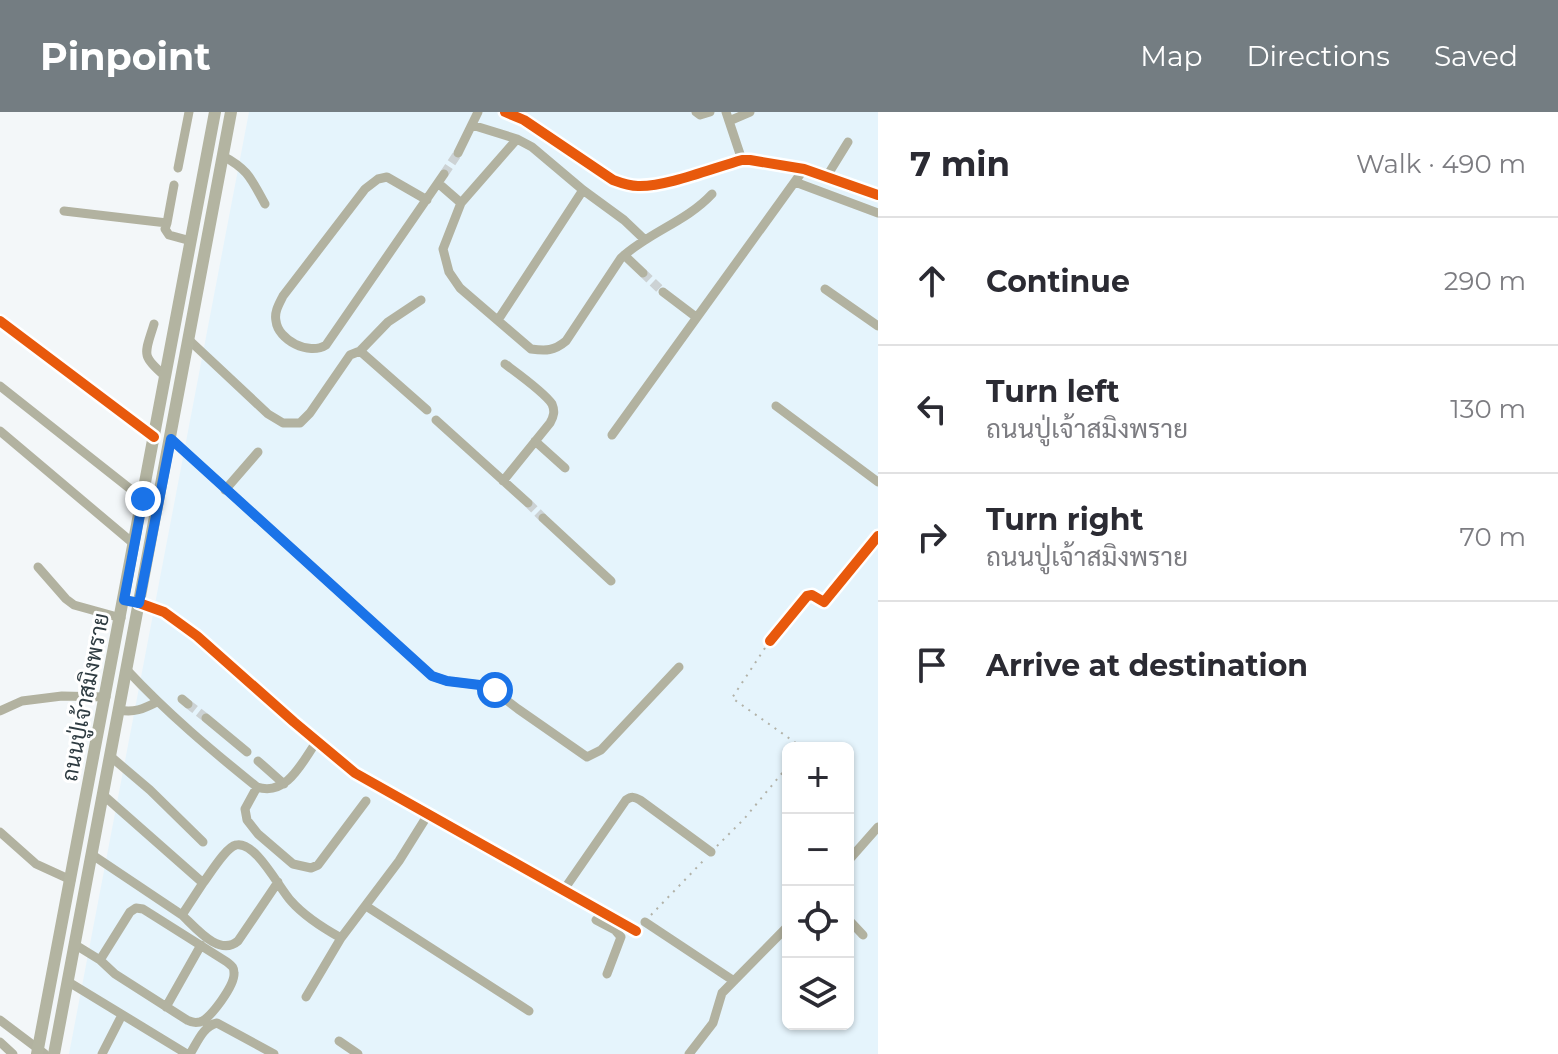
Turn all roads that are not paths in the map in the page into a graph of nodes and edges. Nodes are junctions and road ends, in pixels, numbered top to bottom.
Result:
1 (189, 112) edge
2 (215, 112) edge
3 (231, 112) edge
4 (478, 112) edge
5 (505, 112) edge
6 (696, 112) edge
7 (710, 112) edge
8 (750, 112) edge
9 (728, 116) edge
10 (472, 125) junction
11 (517, 139) junction
12 (848, 142) dead end
13 (458, 153) tunnel mouth
14 (223, 156) junction
15 (742, 160) junction
16 (178, 168) dead end
17 (804, 169) junction
18 (827, 176) junction
19 (795, 182) junction
20 (174, 185) dead end
21 (583, 190) junction
22 (712, 194) dead end
23 (878, 195) edge
24 (427, 200) junction
25 (461, 203) junction
26 (265, 204) dead end
27 (64, 211) dead end
28 (878, 213) edge
29 (167, 223) junction
30 (645, 240) junction
31 (191, 241) junction
32 (624, 255) junction
33 (643, 273) tunnel mouth
34 (825, 289) dead end
35 (663, 292) tunnel mouth
36 (421, 300) dead end
37 (696, 317) junction
38 (498, 320) junction
39 (0, 321) edge
40 (154, 324) dead end
41 (878, 326) edge
42 (189, 340) junction
43 (360, 351) junction
44 (505, 364) dead end
45 (165, 376) junction
46 (0, 386) edge
47 (776, 406) dead end
48 (427, 410) dead end
49 (436, 420) dead end
50 (0, 431) edge
51 (612, 435) dead end
52 (154, 437) junction
53 (171, 439) junction
54 (535, 441) junction
55 (258, 452) dead end
56 (565, 468) dead end
57 (503, 481) junction
58 (878, 482) edge
59 (225, 490) junction
60 (143, 499) junction
61 (528, 503) tunnel mouth
62 (543, 518) tunnel mouth
63 (878, 536) edge
64 (134, 544) junction
65 (38, 567) dead end
66 (611, 581) dead end
67 (124, 600) junction
68 (139, 603) junction
69 (121, 618) junction
70 (770, 641) road end
71 (679, 667) dead end
72 (127, 670) junction
73 (106, 697) junction
74 (157, 702) junction
75 (119, 710) junction
76 (0, 711) edge
77 (206, 718) tunnel mouth
78 (317, 741) junction
79 (247, 752) dead end
80 (94, 758) junction
81 (109, 758) junction
82 (258, 761) dead end
83 (284, 784) junction
84 (257, 787) junction
85 (102, 794) junction
86 (366, 801) dead end
87 (429, 813) junction
88 (878, 827) edge
89 (0, 832) edge
90 (203, 842) dead end
91 (711, 852) dead end
92 (91, 854) junction
93 (854, 854) edge
94 (71, 880) junction
95 (278, 882) junction
96 (203, 883) junction
97 (563, 891) junction
98 (366, 906) junction
99 (182, 915) junction
100 (596, 920) dead end
101 (645, 922) dead end
102 (854, 925) edge
103 (629, 932) junction
104 (782, 932) edge
105 (863, 935) dead end
106 (341, 938) junction
107 (74, 944) junction
108 (201, 945) junction
109 (100, 960) junction
110 (607, 974) dead end
111 (67, 981) junction
112 (734, 981) junction
113 (306, 997) dead end
114 (166, 1007) junction
115 (529, 1011) dead end
116 (122, 1015) junction
117 (0, 1020) edge
118 (339, 1041) dead end
119 (0, 1042) edge
120 (168, 1043) junction
121 (40, 1052) edge
122 (13, 1054) edge
123 (54, 1054) edge
124 (102, 1054) edge
125 (162, 1054) edge
126 (188, 1054) edge
127 (274, 1054) edge
128 (358, 1054) edge
129 (689, 1054) edge

1 - 16 street
2 - 31 main road, ถนนปู่เจ้าสมิงพราย
3 - 14 main road, ถนนปู่เจ้าสมิงพราย
4 - 10 street
5 - 15 street
6 - 7 street
8 - 9 street
9 - 15 street
10 - 11 street
10 - 13 street
11 - 21 street
11 - 25 street
12 - 18 street
14 - 26 street
14 - 42 main road, ถนนปู่เจ้าสมิงพราย
15 - 17 street
17 - 18 street
17 - 19 street
18 - 23 street
19 - 28 street
19 - 37 street
20 - 29 street
21 - 30 street
21 - 38 street
22 - 30 street
24 - 24 street
24 - 25 street
25 - 38 street
27 - 29 street
29 - 31 street
30 - 32 street
31 - 45 main road, ถนนปู่เจ้าสมิงพราย
32 - 33 street
32 - 38 street
34 - 41 street
35 - 37 street
36 - 43 street
37 - 51 street
39 - 52 street
40 - 45 street
42 - 43 street
42 - 53 main road, ถนนปู่เจ้าสมิงพราย
43 - 48 street
44 - 54 street
45 - 52 main road, ถนนปู่เจ้าสมิงพราย
46 - 60 street
47 - 58 street
49 - 57 street
50 - 64 street
52 - 60 main road, ถนนปู่เจ้าสมิงพราย
53 - 59 street
53 - 68 main road, ถนนปู่เจ้าสมิงพราย
54 - 56 street
54 - 57 street
55 - 59 street
57 - 61 street
59 - 71 street
60 - 64 main road, ถนนปู่เจ้าสมิงพราย
62 - 66 street
63 - 70 street
64 - 67 main road, ถนนปู่เจ้าสมิงพราย
65 - 69 street
67 - 68 main road
67 - 69 main road, ถนนปู่เจ้าสมิงพราย
68 - 72 main road, ถนนปู่เจ้าสมิงพราย
68 - 78 street
69 - 73 main road, ถนนปู่เจ้าสมิงพราย
72 - 74 street
72 - 75 main road, ถนนปู่เจ้าสมิงพราย
73 - 76 street
73 - 80 main road, ถนนปู่เจ้าสมิงพราย
74 - 75 street
74 - 84 street
75 - 81 main road, ถนนปู่เจ้าสมิงพราย
77 - 79 street
78 - 83 street
78 - 87 street
80 - 81 main road
80 - 94 main road, ถนนปู่เจ้าสมิงพราย
81 - 85 main road, ถนนปู่เจ้าสมิงพราย
81 - 90 street
82 - 83 street
83 - 84 street
84 - 86 street
85 - 92 main road, ถนนปู่เจ้าสมิงพราย
85 - 96 street
87 - 97 street
87 - 98 street
88 - 93 street
89 - 94 street
91 - 97 street
92 - 99 street
92 - 107 main road, ถนนปู่เจ้าสมิงพราย
94 - 121 main road, ถนนปู่เจ้าสมิงพราย
95 - 96 street
95 - 99 street
95 - 106 street
96 - 99 street
97 - 103 street
98 - 106 street
98 - 115 street
100 - 103 street
101 - 112 street
102 - 105 street
103 - 110 street
104 - 112 street
106 - 113 street
107 - 109 street
107 - 111 main road, ถนนปู่เจ้าสมิงพราย
108 - 109 street
108 - 114 street
108 - 114 street
109 - 114 street
111 - 116 street
111 - 123 main road, ถนนปู่เจ้าสมิงพราย
112 - 129 street
116 - 120 street
116 - 124 street
117 - 121 street
118 - 128 street
119 - 122 street
120 - 125 street
120 - 126 street
126 - 127 street

